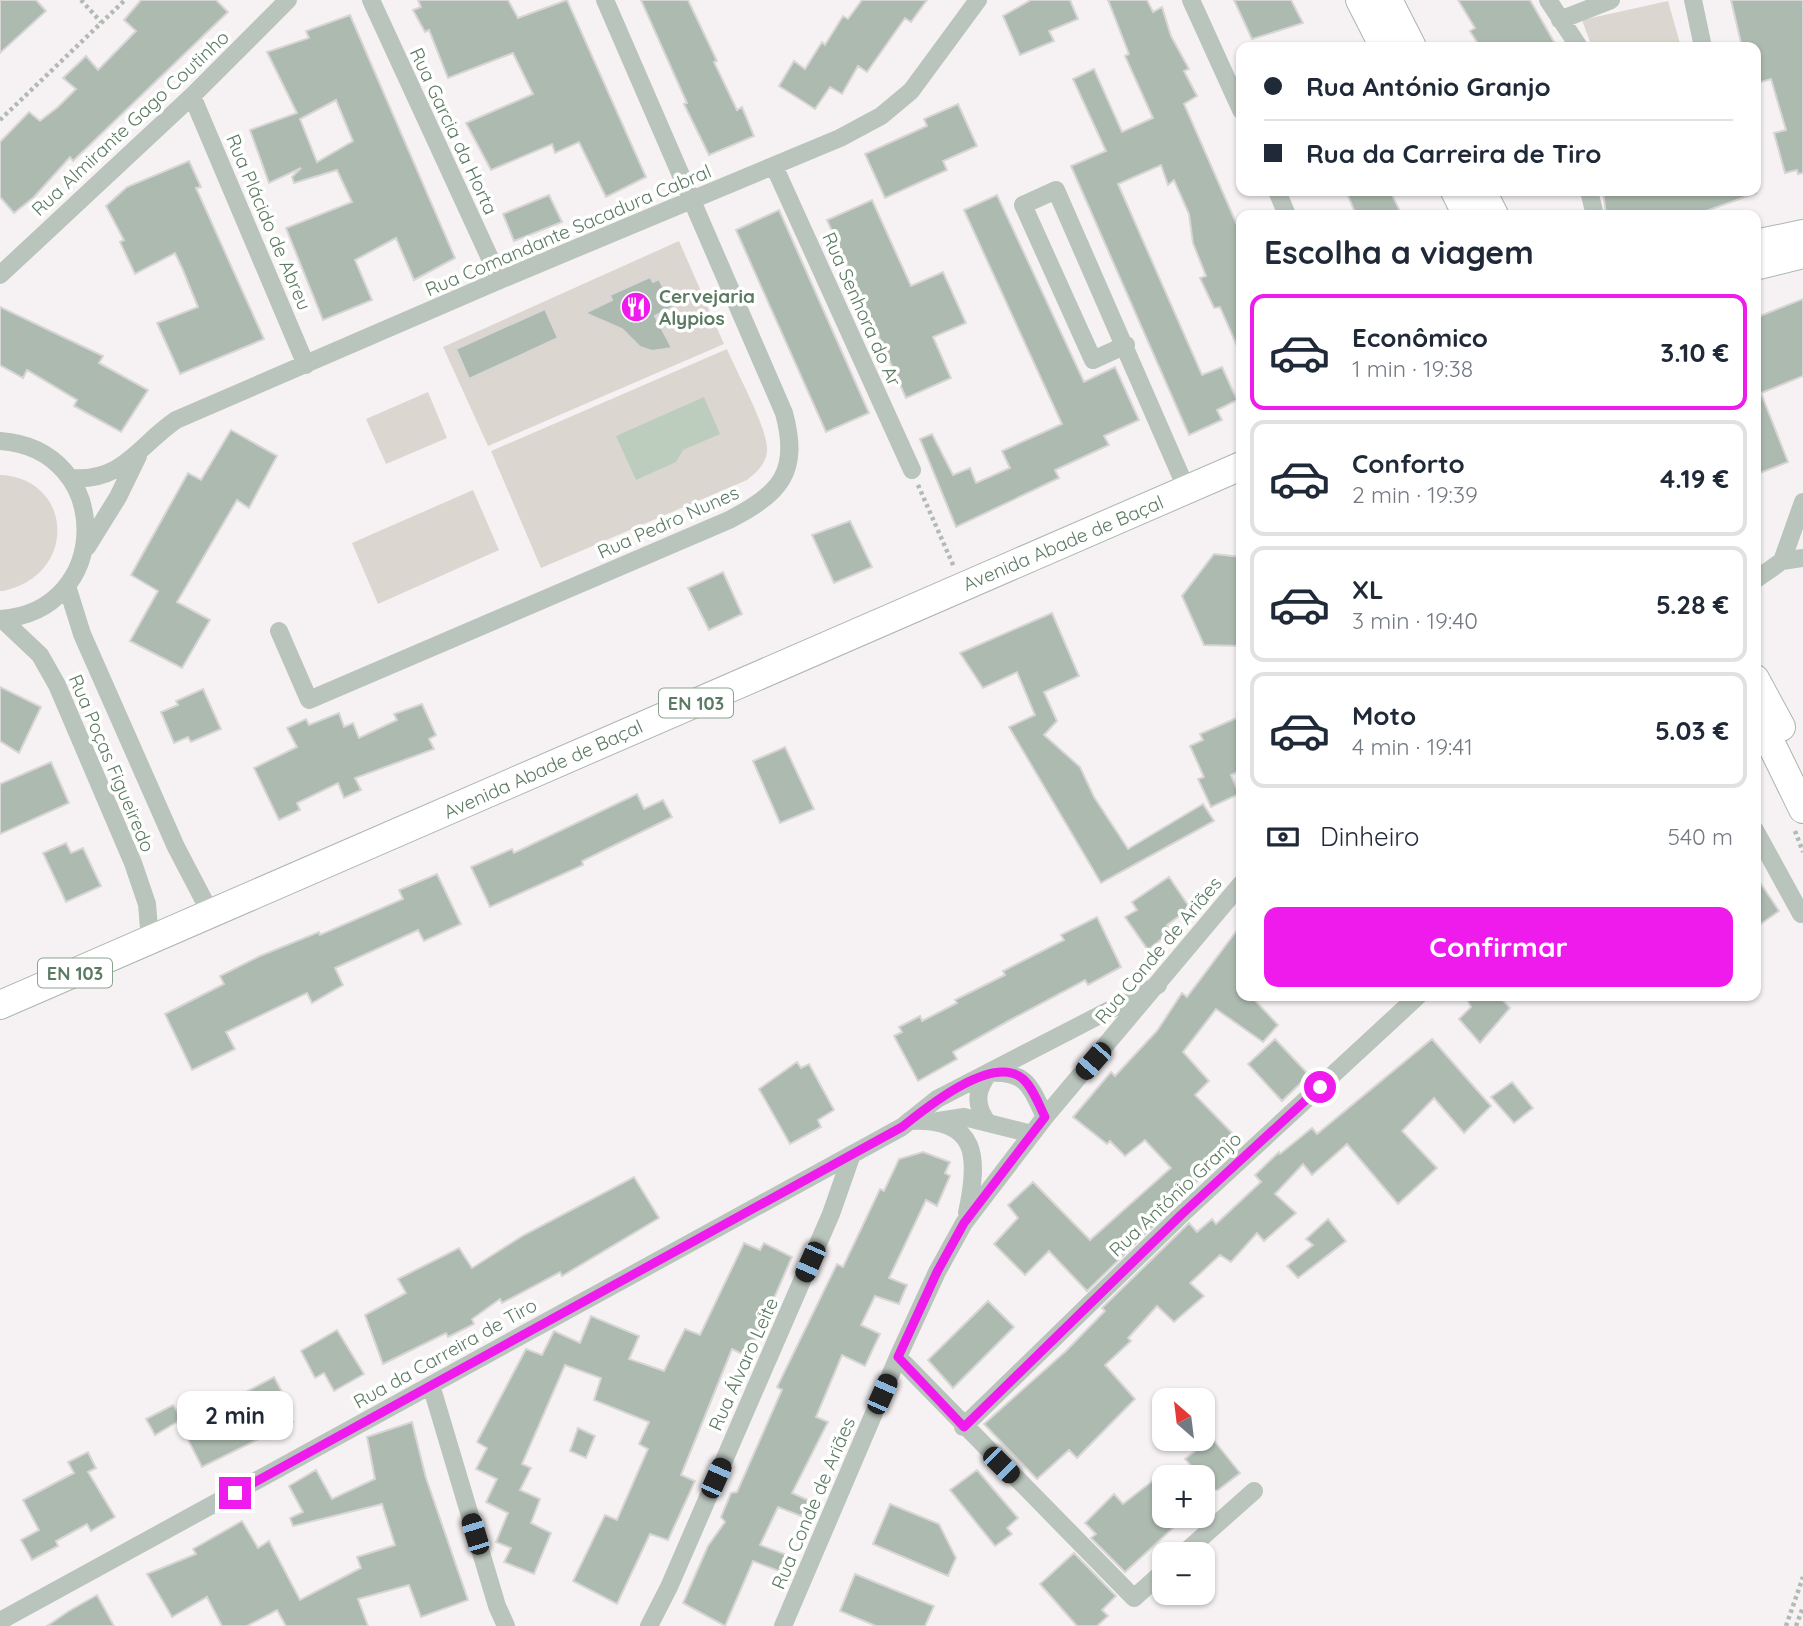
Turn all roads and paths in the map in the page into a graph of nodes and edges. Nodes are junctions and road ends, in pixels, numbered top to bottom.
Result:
1 (81, 0) edge
2 (125, 0) edge
3 (288, 0) edge
4 (371, 0) edge
5 (605, 0) edge
6 (978, 0) edge
7 (1191, 0) edge
8 (1360, 0) edge
9 (1388, 0) edge
10 (1548, 0) edge
11 (1611, 0) edge
12 (1693, 0) edge
13 (1560, 20) junction
14 (101, 22) junction
15 (1381, 42) edge
16 (1409, 42) edge
17 (1575, 42) edge
18 (1702, 42) edge
19 (192, 96) junction
20 (1236, 99) edge
21 (0, 120) edge
22 (775, 166) junction
23 (692, 201) junction
24 (1803, 234) edge
25 (1761, 243) edge
26 (1803, 254) edge
27 (1761, 264) edge
28 (0, 275) edge
29 (500, 280) junction
30 (1126, 345) junction
31 (306, 365) junction
32 (4, 439) edge
33 (140, 453) junction
34 (1236, 468) edge
35 (912, 470) joint
36 (71, 478) junction
37 (1187, 489) junction
38 (1803, 502) edge
39 (84, 552) junction
40 (1803, 558) edge
41 (1782, 561) junction
42 (1761, 576) edge
43 (67, 586) junction
44 (962, 587) junction
45 (1, 620) edge
46 (279, 631) dead end
47 (1761, 690) edge
48 (1761, 728) edge
49 (1803, 770) edge
50 (1803, 809) edge
51 (1761, 841) edge
52 (1236, 890) edge
53 (211, 914) junction
54 (1801, 914) edge
55 (150, 940) junction
56 (1158, 985) junction
57 (1414, 1001) edge
58 (0, 1005) edge
59 (989, 1073) junction
60 (1045, 1117) junction
61 (909, 1121) junction
62 (938, 1121) junction
63 (988, 1123) junction
64 (1032, 1134) junction
65 (852, 1154) junction
66 (964, 1223) junction
67 (898, 1357) junction
68 (431, 1385) junction
69 (964, 1427) junction
70 (1254, 1491) dead end
71 (1197, 1542) edge
72 (1803, 1577) edge
73 (1152, 1582) edge
74 (1803, 1607) edge
75 (0, 1622) edge
76 (506, 1626) edge
77 (649, 1626) edge
78 (783, 1626) edge
79 (1786, 1626) edge
80 (1796, 1626) edge

1 - 14 path
2 - 14 path
3 - 19 street, Rua Almirante Gago Coutinho
4 - 29 street, Rua Garcia da Horta
5 - 23 street, Rua Pedro Nunes
6 - 22 street, Rua Comandante Sacadura Cabral
7 - 20 street
8 - 15 main road
9 - 16 main road
10 - 13 street
11 - 13 street
12 - 18 street
13 - 17 street
14 - 21 path
19 - 28 street, Rua Almirante Gago Coutinho
19 - 31 street, Rua Plácido de Abreu
22 - 23 street, Rua Comandante Sacadura Cabral
22 - 35 street, Rua Senhora do Ar
23 - 29 street, Rua Comandante Sacadura Cabral
23 - 46 street, Rua Pedro Nunes
24 - 25 main road
26 - 27 main road
29 - 31 street, Rua Comandante Sacadura Cabral
30 - 30 street
30 - 37 street
31 - 33 street, Rua Comandante Sacadura Cabral
32 - 36 street
33 - 36 street, Rua Comandante Sacadura Cabral
33 - 39 street, Rua Comandante Sacadura Cabral
34 - 37 main road, Avenida Abade de Baçal / EN 103
35 - 44 path
36 - 39 street
37 - 44 main road, Avenida Abade de Baçal / EN 103
38 - 41 street
39 - 43 street, Rua Comandante Sacadura Cabral
40 - 41 street
41 - 42 street
43 - 45 street
43 - 53 street, Rua Poças Figueiredo
44 - 53 main road, Avenida Abade de Baçal / EN 103
45 - 55 street, Rua Poças Figueiredo
47 - 49 main road
48 - 50 main road
51 - 54 street
52 - 56 street, Rua Conde de Ariães
53 - 55 main road, Avenida Abade de Baçal / EN 103
55 - 58 main road, Avenida Abade de Baçal / EN 103
56 - 59 street, Rua da Carreira de Tiro
56 - 60 street, Rua Conde de Ariães
57 - 69 street, Rua António Granjo
59 - 60 street
59 - 61 street, Rua da Carreira de Tiro
59 - 63 street
60 - 64 street, Rua Conde de Ariães
61 - 62 street
61 - 65 street, Rua da Carreira de Tiro
62 - 63 street
62 - 66 street
63 - 64 street
64 - 66 street, Rua Conde de Ariães
65 - 68 street, Rua da Carreira de Tiro
65 - 77 street, Rua Álvaro Leite
66 - 67 street, Rua Conde de Ariães
67 - 69 street
67 - 78 street, Rua Conde de Ariães
68 - 75 street, Rua da Carreira de Tiro
68 - 76 street
69 - 73 street
70 - 71 street
72 - 79 path
74 - 80 path

